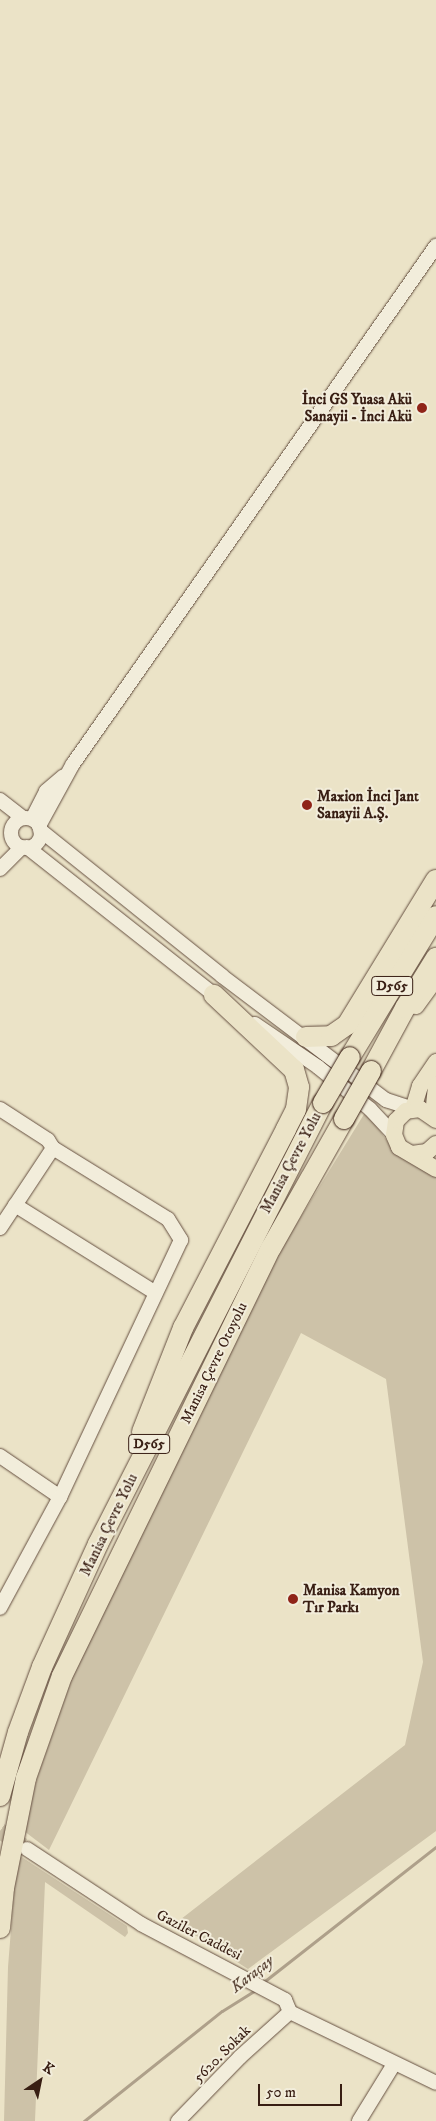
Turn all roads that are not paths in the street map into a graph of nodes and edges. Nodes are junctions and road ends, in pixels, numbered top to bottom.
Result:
1 (436, 246) edge
2 (0, 800) edge
3 (33, 823) junction
4 (15, 838) edge
5 (0, 864) edge
6 (0, 869) edge
7 (436, 880) edge
8 (436, 916) edge
9 (436, 958) edge
10 (436, 978) edge
11 (214, 995) junction
12 (306, 1037) junction
13 (383, 1050) junction
14 (436, 1062) edge
15 (436, 1084) edge
16 (0, 1109) edge
17 (413, 1109) junction
18 (434, 1118) edge
19 (344, 1119) joint
20 (394, 1134) junction
21 (436, 1144) edge
22 (53, 1148) junction
23 (412, 1154) junction
24 (436, 1169) edge
25 (15, 1205) junction
26 (0, 1228) edge
27 (156, 1293) junction
28 (0, 1456) edge
29 (60, 1497) junction
30 (98, 1544) junction
31 (0, 1608) edge
32 (0, 1796) edge
33 (27, 1849) tunnel mouth
34 (0, 1928) edge
35 (287, 2006) junction
36 (394, 2064) junction
37 (436, 2083) edge
38 (178, 2121) edge
39 (359, 2121) edge

1 - 3 street
2 - 3 street
3 - 4 street
3 - 4 street
3 - 12 street
4 - 5 street
4 - 6 street
4 - 11 street
7 - 12 highway
8 - 30 highway, Manisa Çevre Yolu / D565, bridge
9 - 13 highway, Manisa Çevre Yolu / D565
10 - 13 main road
11 - 20 street
11 - 30 highway
12 - 17 street
13 - 19 highway, Manisa Çevre Yolu / D565, bridge
14 - 17 main road
15 - 18 main road
16 - 22 street
17 - 18 main road
17 - 20 main road
19 - 34 highway, Manisa Çevre Otoyolu / D565
20 - 23 main road
21 - 23 main road
22 - 25 street
22 - 27 street
23 - 24 main road
25 - 26 street
25 - 27 street
27 - 29 street
28 - 29 street
29 - 31 street
30 - 32 highway, Manisa Çevre Yolu / D565
33 - 35 street, Gaziler Caddesi
35 - 36 street, Gaziler Caddesi
35 - 38 street, 5620. Sokak
36 - 37 street, Gaziler Caddesi
36 - 39 street

